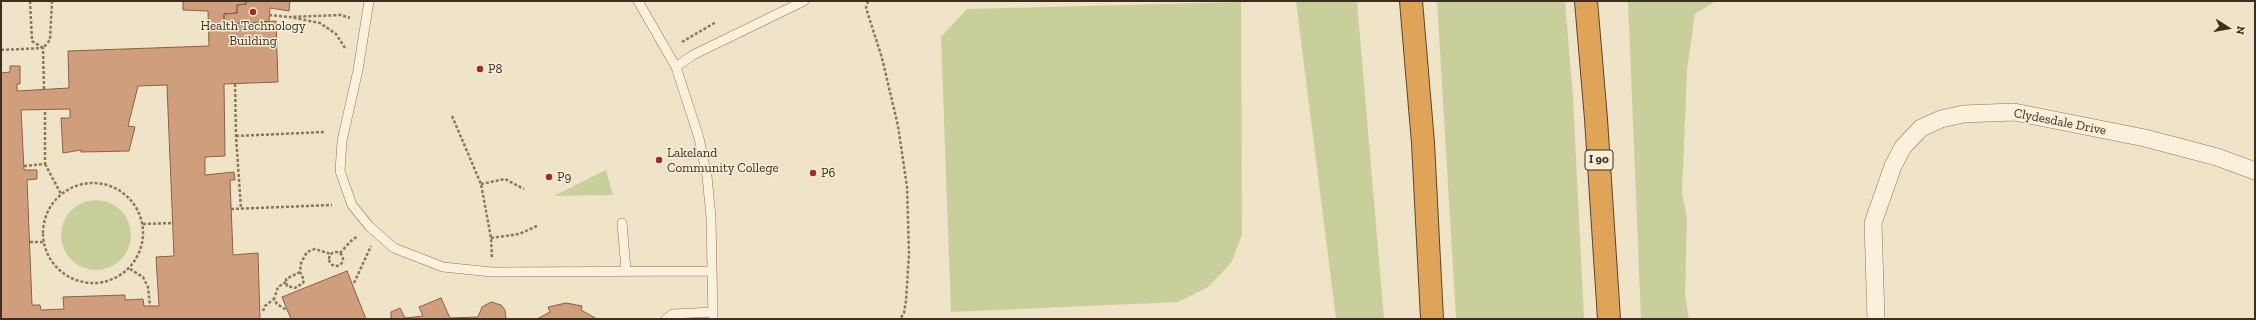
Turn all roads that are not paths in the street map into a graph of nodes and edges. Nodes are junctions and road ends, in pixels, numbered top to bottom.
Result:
1 (369, 1) edge
2 (638, 1) edge
3 (804, 1) edge
4 (1404, 1) edge
5 (1411, 1) edge
6 (1586, 1) edge
7 (1416, 66) junction
8 (676, 67) junction
9 (2255, 171) edge
10 (622, 223) dead end
11 (626, 270) junction
12 (712, 271) junction
13 (713, 316) edge
14 (666, 319) edge
15 (1432, 319) edge
16 (1609, 319) edge
17 (1876, 319) edge

1 - 11 lane
2 - 8 lane
3 - 8 lane
4 - 7 highway
5 - 7 highway
6 - 16 highway, I 90
7 - 15 highway
8 - 12 lane
9 - 17 street, Clydesdale Drive
10 - 11 lane
11 - 12 lane
12 - 13 lane
13 - 14 lane

